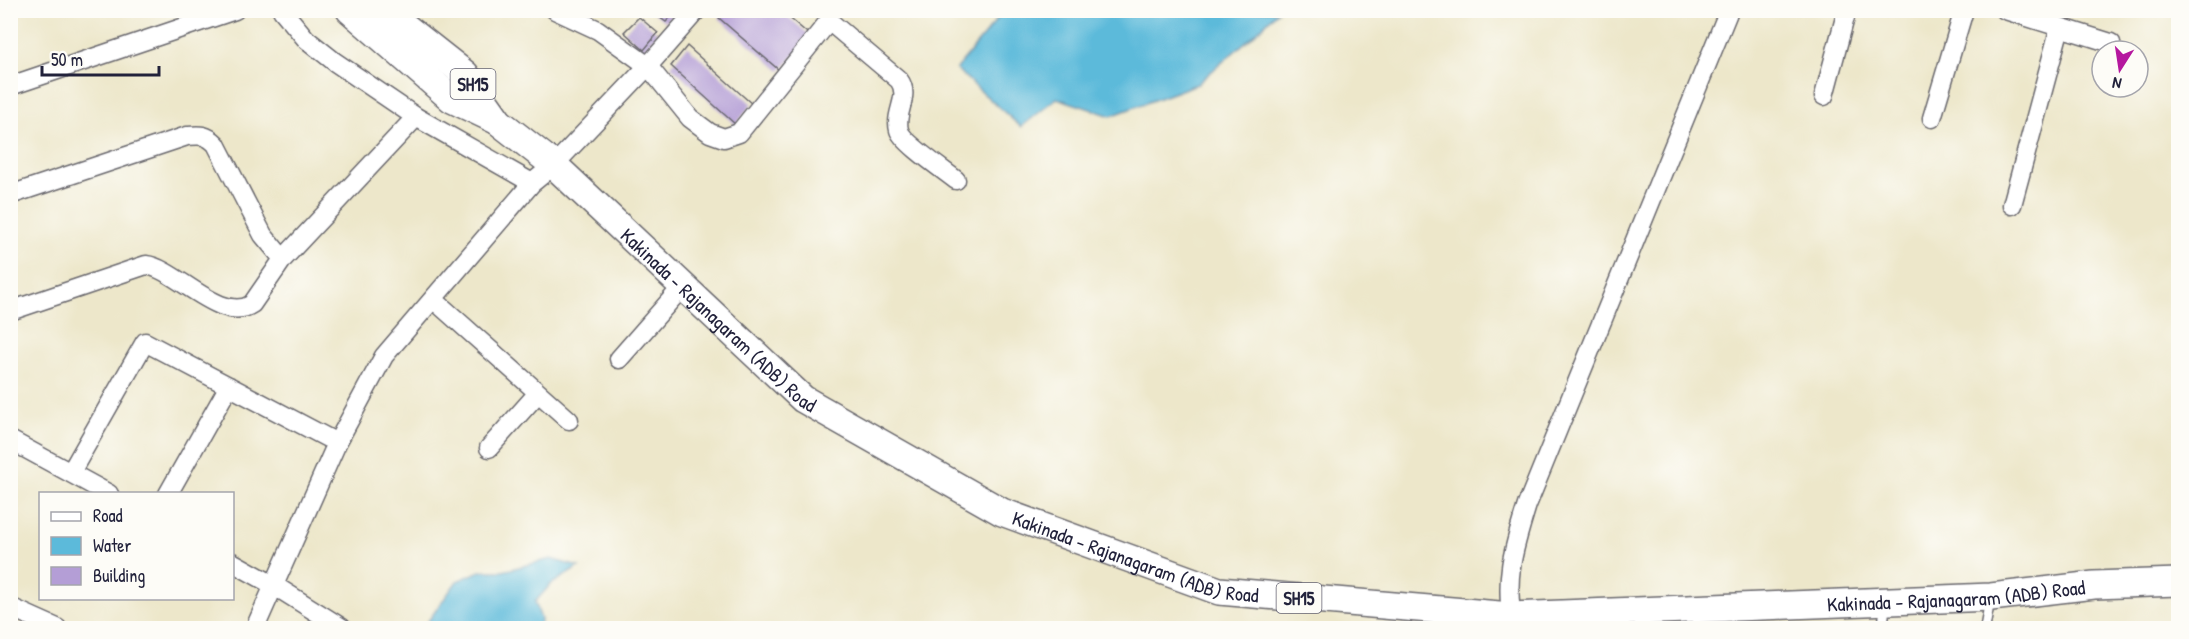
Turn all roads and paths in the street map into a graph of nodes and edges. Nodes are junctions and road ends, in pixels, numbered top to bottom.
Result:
1 (235, 10) edge
2 (282, 10) edge
3 (350, 10) edge
4 (384, 10) edge
5 (555, 10) edge
6 (697, 10) edge
7 (1729, 10) edge
8 (1847, 10) edge
9 (1964, 10) edge
10 (2005, 10) edge
11 (830, 16) edge
12 (2060, 27) junction
13 (2098, 39) edge
14 (648, 66) junction
15 (10, 86) edge
16 (1824, 96) dead end
17 (416, 117) junction
18 (1932, 118) dead end
19 (499, 122) junction
20 (554, 165) junction
21 (956, 180) dead end
22 (532, 183) junction
23 (10, 195) edge
24 (2012, 205) dead end
25 (283, 259) junction
26 (683, 286) junction
27 (433, 299) junction
28 (10, 311) edge
29 (619, 359) dead end
30 (229, 386) junction
31 (538, 393) junction
32 (569, 420) dead end
33 (10, 440) edge
34 (337, 443) junction
35 (489, 448) dead end
36 (71, 472) junction
37 (106, 492) edge
38 (169, 492) edge
39 (234, 563) edge
40 (2178, 582) edge
41 (275, 586) junction
42 (1991, 597) junction
43 (1885, 601) junction
44 (10, 607) edge
45 (26, 622) edge
46 (1512, 622) edge
47 (57, 628) edge
48 (255, 628) edge
49 (342, 628) edge
50 (1883, 628) edge
51 (1985, 628) edge

1 - 15 street
2 - 17 street
3 - 19 main road, SH15
4 - 19 main road, Kakinada - Rajanagaram (ADB) Road / SH15
5 - 14 street
6 - 14 street
7 - 46 street
8 - 16 street
9 - 18 street
10 - 12 street
11 - 14 street
11 - 21 street
12 - 13 street
12 - 24 street
14 - 20 street
17 - 22 street
17 - 25 street
19 - 20 main road, Kakinada - Rajanagaram (ADB) Road / SH15
20 - 22 street
20 - 26 main road, Kakinada - Rajanagaram (ADB) Road / SH15
22 - 27 street
23 - 25 street
25 - 28 street
26 - 29 street
26 - 46 main road, Kakinada - Rajanagaram (ADB) Road / SH15
27 - 31 street
27 - 34 street
30 - 34 street
30 - 36 street
30 - 38 street
31 - 32 street
31 - 35 street
33 - 36 street
34 - 41 street
36 - 37 street
39 - 41 street
40 - 42 main road, Kakinada - Rajanagaram (ADB) Road / SH15
41 - 48 street
41 - 49 street
42 - 43 main road, Kakinada - Rajanagaram (ADB) Road / SH15
42 - 51 lane
43 - 46 main road, Kakinada - Rajanagaram (ADB) Road / SH15
43 - 50 lane
44 - 45 street
45 - 47 street

